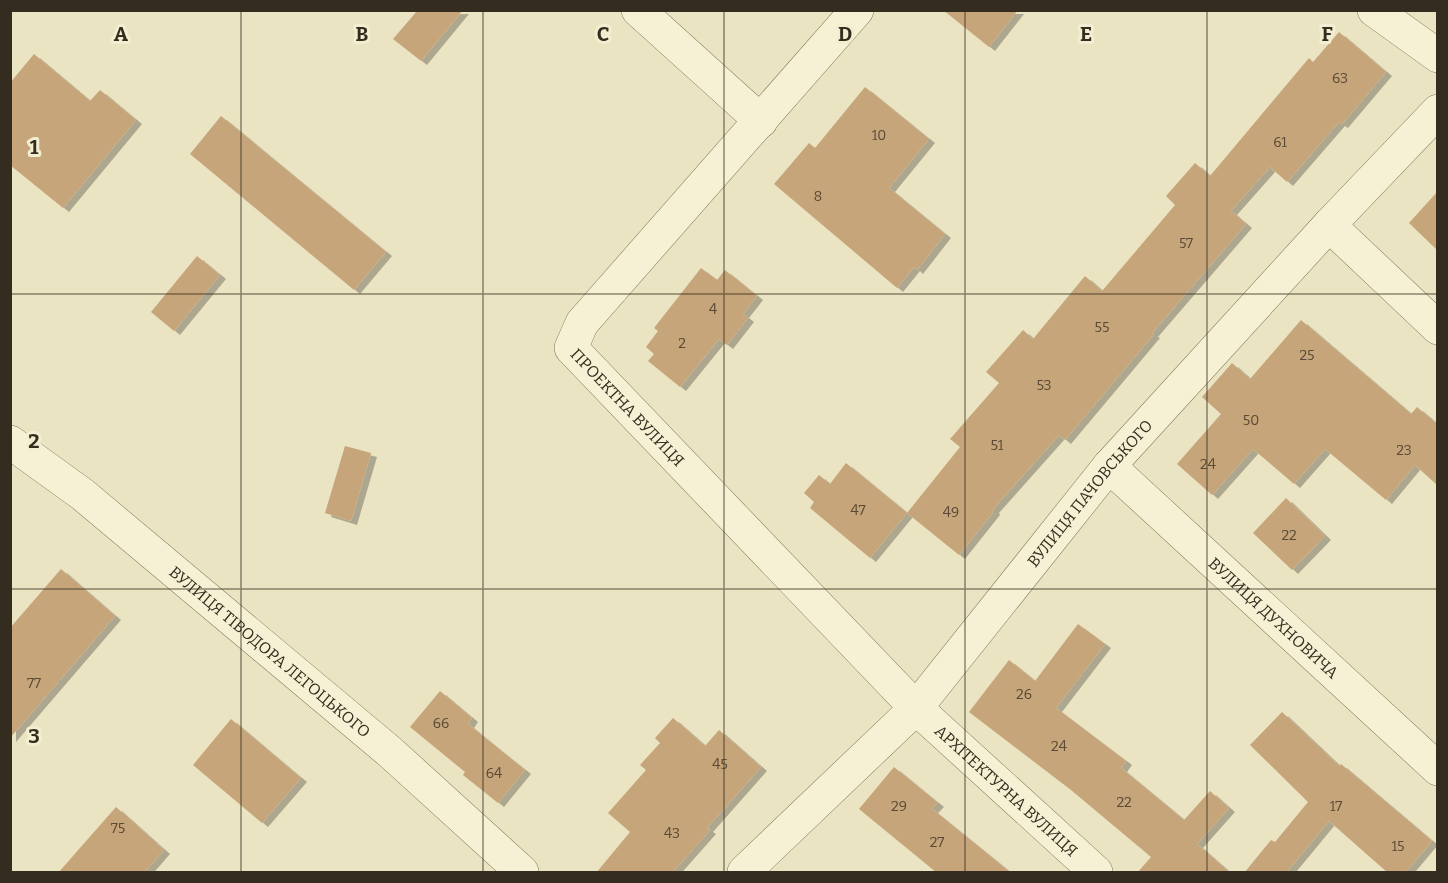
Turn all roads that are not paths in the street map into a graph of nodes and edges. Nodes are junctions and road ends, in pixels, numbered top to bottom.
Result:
1 (638, 10) edge
2 (857, 10) edge
3 (1374, 10) edge
4 (1437, 56) edge
5 (1437, 111) edge
6 (761, 121) junction
7 (1329, 225) junction
8 (1437, 328) edge
9 (10, 442) edge
10 (1109, 466) junction
11 (916, 708) junction
12 (1437, 769) edge
13 (522, 873) edge
14 (744, 873) edge
15 (1096, 873) edge

1 - 6 street
2 - 6 street, ПРОЕКТНА ВУЛИЦЯ
3 - 4 street
5 - 7 street, ВУЛИЦЯ ПАЧОВСЬКОГО
6 - 11 street, ПРОЕКТНА ВУЛИЦЯ
7 - 8 street
7 - 10 street, ВУЛИЦЯ ПАЧОВСЬКОГО
9 - 13 street, ВУЛИЦЯ ТІВОДОРА ЛЕГОЦЬКОГО
10 - 11 street, ВУЛИЦЯ ПАЧОВСЬКОГО
10 - 12 street, ВУЛИЦЯ ДУХНОВИЧА
11 - 14 street, ВУЛИЦЯ ПАЧОВСЬКОГО
11 - 15 street, АРХІТЕКТУРНА ВУЛИЦЯ

